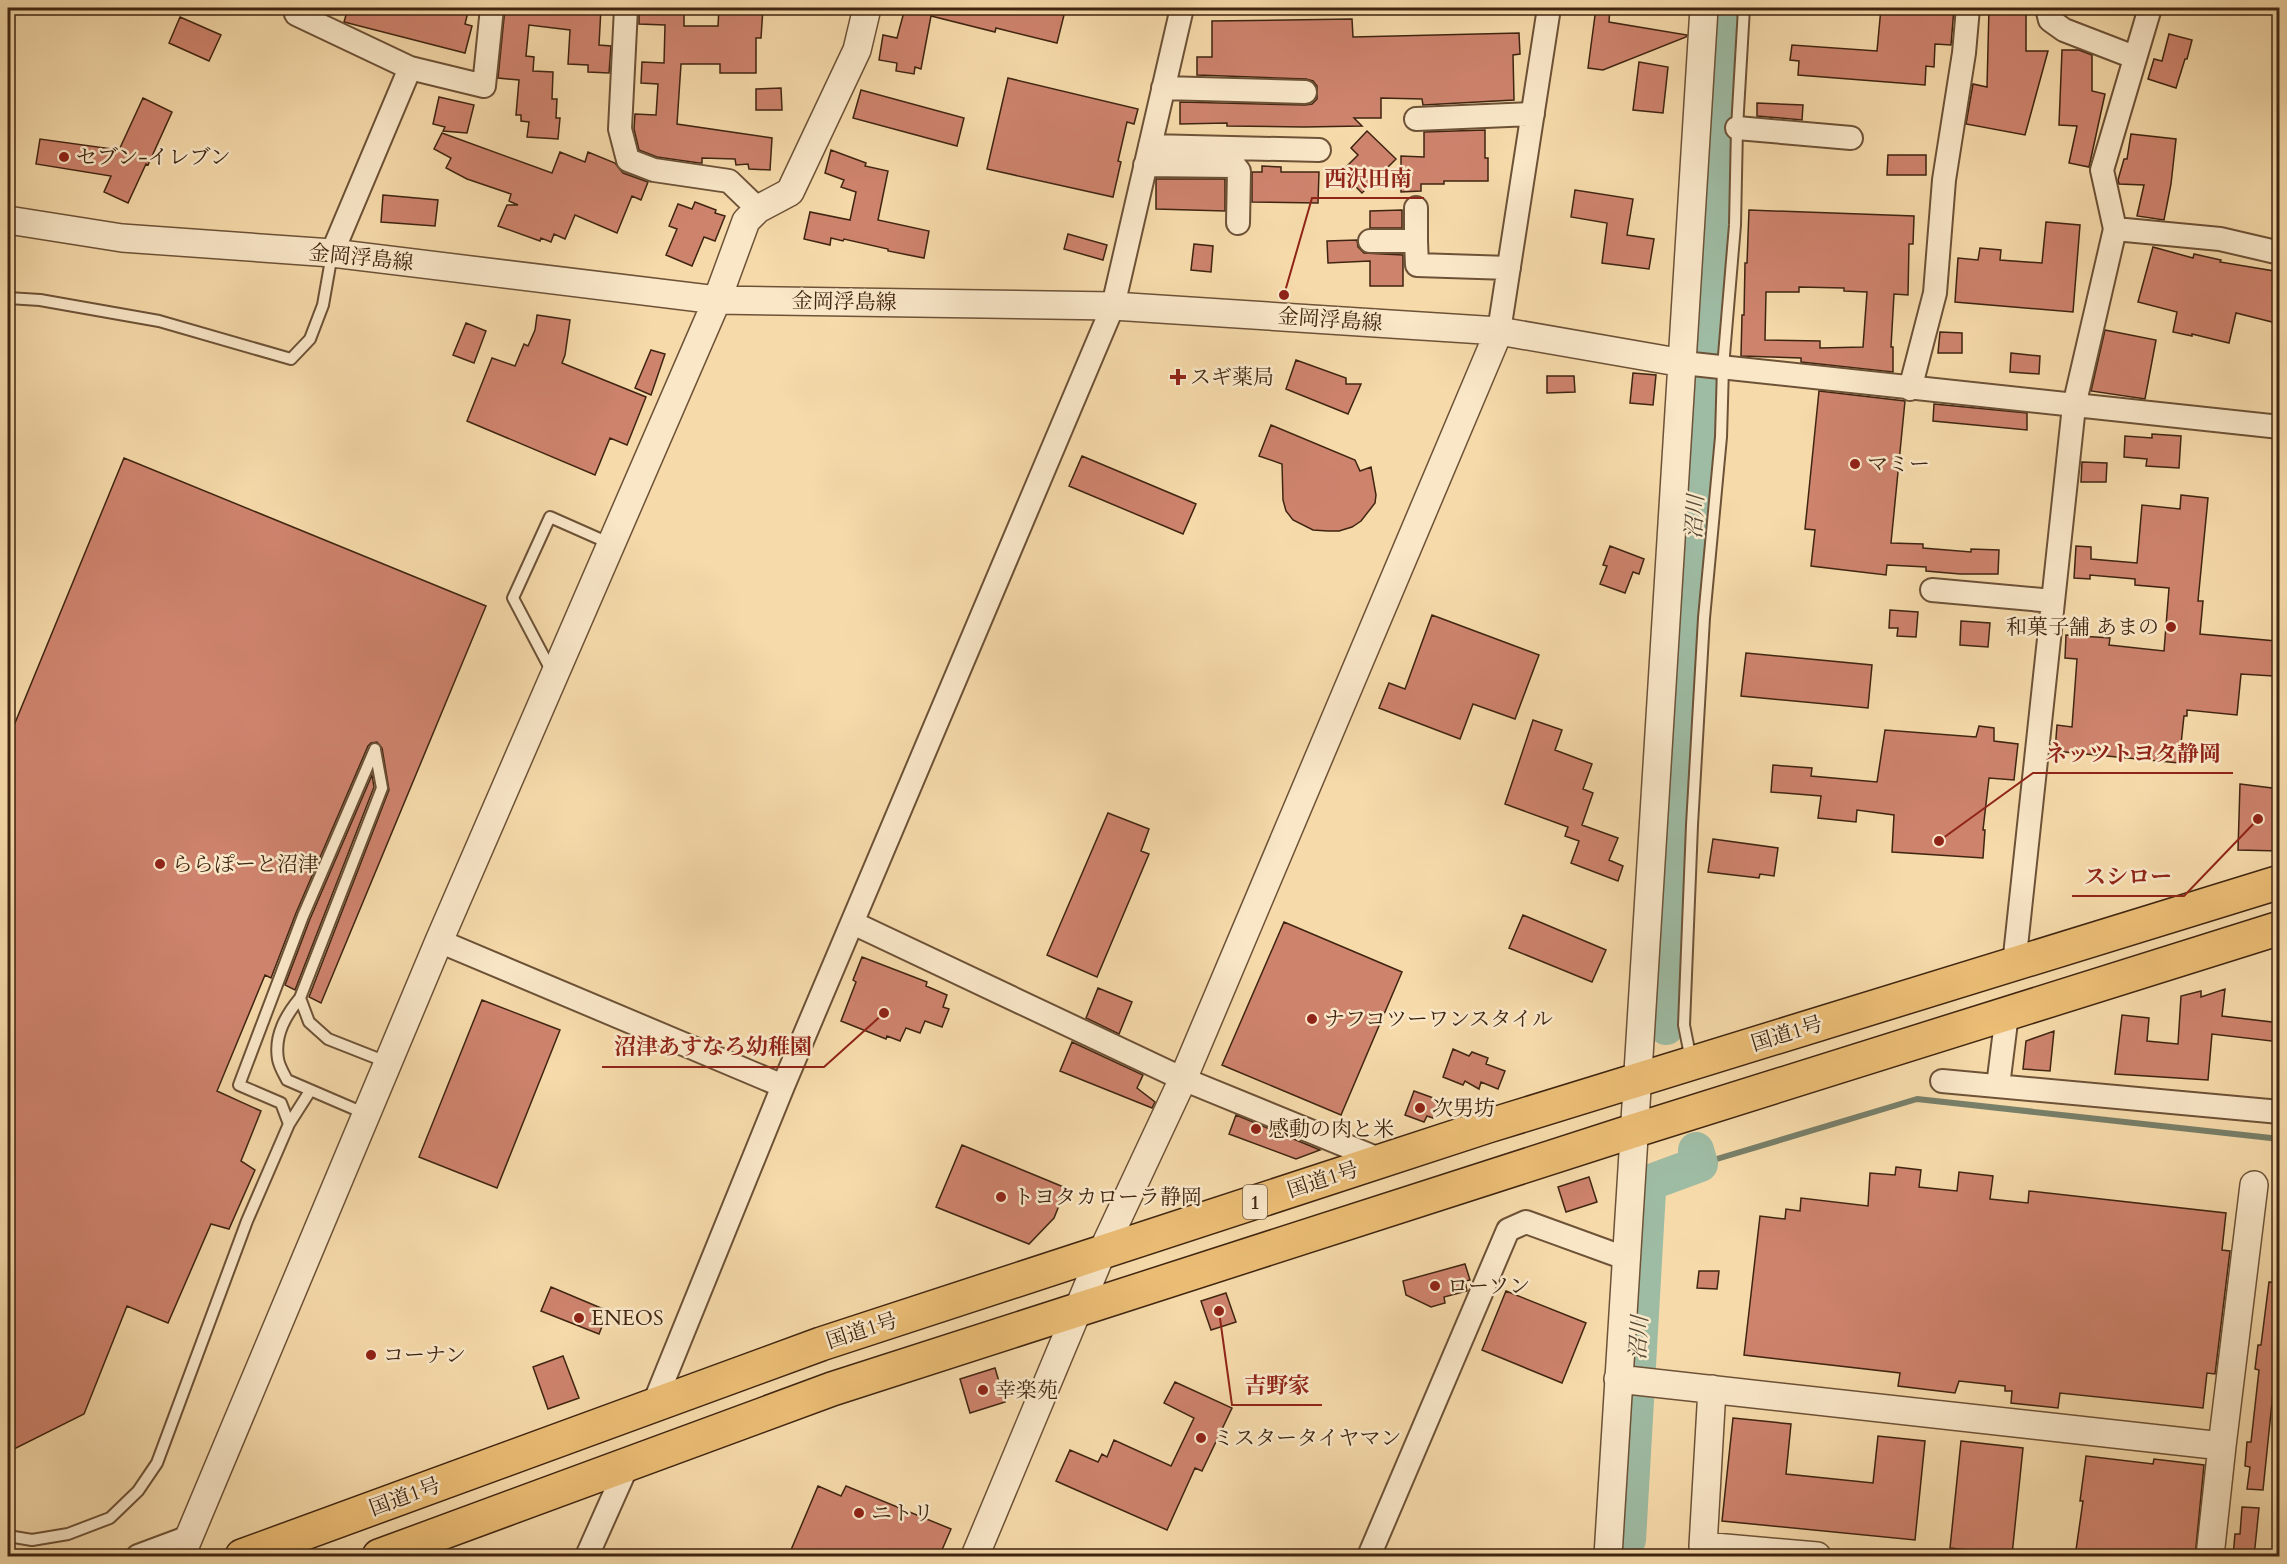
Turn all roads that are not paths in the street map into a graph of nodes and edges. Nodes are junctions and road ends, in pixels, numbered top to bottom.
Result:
1 (298, 8) edge
2 (492, 8) edge
3 (626, 8) edge
4 (867, 8) edge
5 (1182, 8) edge
6 (1549, 8) edge
7 (1704, 8) edge
8 (1744, 8) edge
9 (1968, 8) edge
10 (2047, 8) edge
11 (2150, 8) edge
12 (2134, 57) junction
13 (410, 68) junction
14 (1164, 88) junction
15 (1305, 92) dead end
16 (1533, 114) junction
17 (1416, 119) dead end
18 (1737, 128) junction
19 (1851, 138) dead end
20 (1319, 150) dead end
21 (1148, 156) junction
22 (1416, 208) dead end
23 (758, 209) junction
24 (8, 220) edge
25 (1238, 224) dead end
26 (2115, 229) junction
27 (1370, 241) dead end
28 (1416, 241) junction
29 (2280, 253) edge
30 (332, 254) junction
31 (1509, 268) junction
32 (8, 298) edge
33 (717, 300) junction
34 (1113, 306) junction
35 (1498, 331) junction
36 (1683, 363) junction
37 (1723, 367) junction
38 (1910, 389) junction
39 (2074, 406) junction
40 (2280, 427) edge
41 (612, 544) junction
42 (1932, 590) dead end
43 (2053, 601) junction
44 (554, 675) junction
45 (2280, 882) edge
46 (853, 923) junction
47 (2280, 928) edge
48 (439, 941) junction
49 (2014, 965) junction
50 (300, 998) junction
51 (2007, 1014) junction
52 (389, 1063) junction
53 (1692, 1064) junction
54 (1183, 1078) junction
55 (1636, 1081) junction
56 (1942, 1081) dead end
57 (783, 1086) junction
58 (1998, 1086) junction
59 (310, 1091) junction
60 (2280, 1112) edge
61 (367, 1115) junction
62 (289, 1124) junction
63 (1634, 1131) junction
64 (1382, 1160) junction
65 (2254, 1185) dead end
66 (1102, 1252) junction
67 (1625, 1258) junction
68 (1078, 1309) junction
69 (1618, 1379) junction
70 (1712, 1389) junction
71 (653, 1406) junction
72 (2222, 1446) junction
73 (628, 1464) junction
74 (8, 1536) edge
75 (185, 1547) edge
76 (1605, 1549) edge
77 (1816, 1556) edge
78 (138, 1557) edge
79 (242, 1557) edge
80 (380, 1557) edge
81 (587, 1557) edge
82 (975, 1557) edge
83 (1369, 1557) edge
84 (2210, 1557) edge

1 - 13 street
2 - 13 street
3 - 23 street
4 - 23 street
5 - 14 street
6 - 16 street
7 - 36 street
8 - 18 lane
9 - 38 street
10 - 12 street
11 - 12 street
12 - 26 street
13 - 30 street
14 - 15 street
14 - 21 street
16 - 17 street
16 - 31 street
18 - 19 street
18 - 37 lane
20 - 21 street
21 - 25 street
21 - 34 street
22 - 28 street
23 - 33 street
24 - 30 street, 金岡浮島線
26 - 29 street
26 - 39 street
27 - 28 street
28 - 31 street
30 - 32 lane
30 - 33 street, 金岡浮島線
31 - 35 street
33 - 34 street, 金岡浮島線
33 - 41 street
34 - 35 street, 金岡浮島線
34 - 46 street
35 - 36 street, 金岡浮島線
35 - 54 street
36 - 37 street
36 - 55 street
37 - 38 street
37 - 53 lane
38 - 39 street
39 - 40 street
39 - 43 street
41 - 44 street
41 - 44 lane
42 - 43 street
43 - 49 street
44 - 48 street
45 - 49 highway, 国道1号 / 1
46 - 54 street
46 - 57 street
47 - 51 highway, 1
48 - 52 street
48 - 57 street
49 - 53 highway, 国道1号 / 1
50 - 52 lane
50 - 59 lane
50 - 62 lane
51 - 58 street
51 - 63 highway, 1
52 - 61 street
53 - 55 highway, 国道1号 / 1
54 - 64 street
54 - 66 street
55 - 63 street
55 - 64 highway, 国道1号 / 1
56 - 58 street
57 - 71 street
58 - 60 street
59 - 61 lane
59 - 62 lane
61 - 75 street
62 - 74 lane
63 - 67 street
63 - 68 highway, 1
64 - 66 highway, 国道1号 / 1
65 - 72 street
66 - 68 street
66 - 71 highway, 国道1号 / 1
67 - 69 street
67 - 83 street
68 - 73 highway, 1
68 - 82 street
69 - 70 street
69 - 76 street
70 - 72 street
70 - 77 street
71 - 79 highway, 国道1号 / 1
72 - 84 street
73 - 80 highway, 1
73 - 81 street
75 - 78 street

